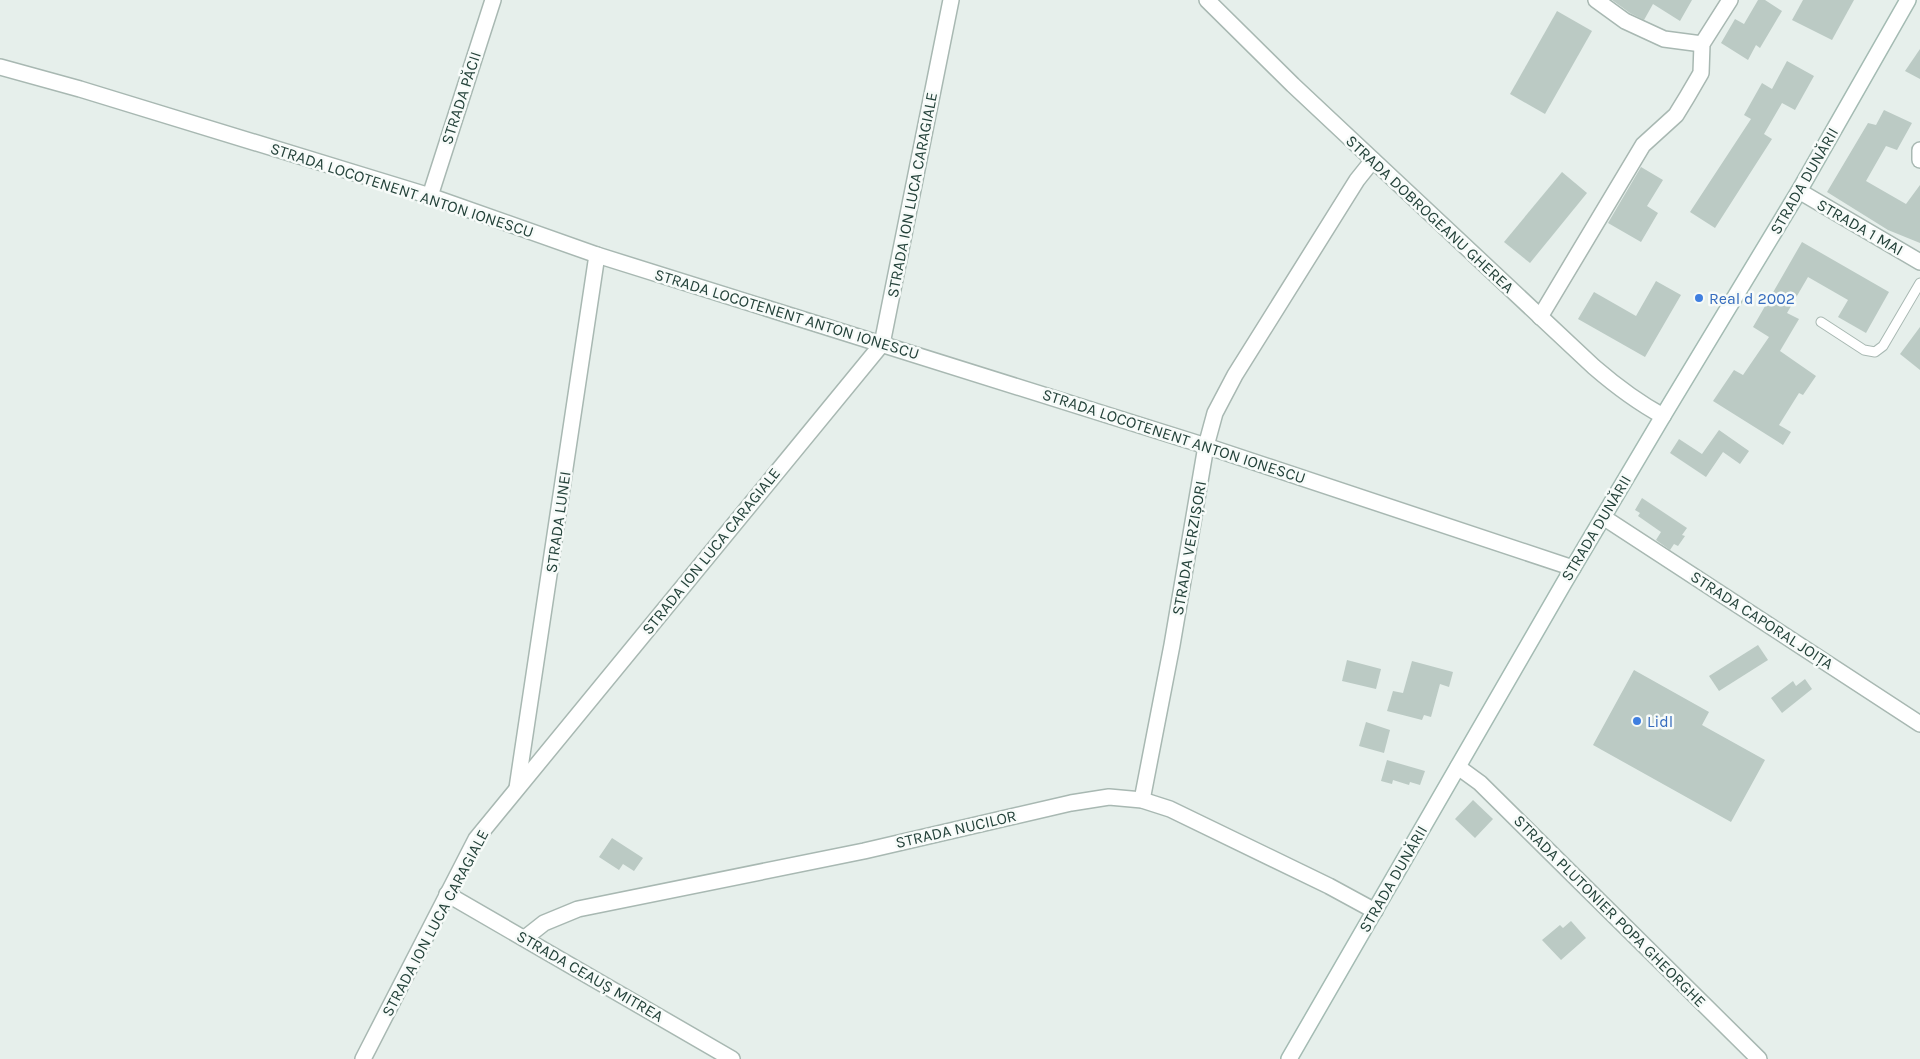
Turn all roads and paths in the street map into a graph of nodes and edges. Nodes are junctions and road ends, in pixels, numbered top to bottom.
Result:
1 (493, 0) edge
2 (951, 0) edge
3 (1207, 0) edge
4 (1596, 0) edge
5 (1730, 0) edge
6 (1908, 0) edge
7 (1702, 44) junction
8 (0, 67) edge
9 (1920, 150) edge
10 (1373, 160) junction
11 (1920, 160) edge
12 (1799, 191) junction
13 (430, 196) junction
14 (597, 255) junction
15 (1920, 262) edge
16 (1920, 282) edge
17 (1540, 317) junction
18 (1821, 322) dead end
19 (882, 344) junction
20 (1663, 416) junction
21 (1206, 446) junction
22 (1603, 517) junction
23 (1573, 568) junction
24 (1920, 724) edge
25 (1458, 767) junction
26 (517, 788) junction
27 (1142, 800) junction
28 (447, 894) junction
29 (1375, 911) junction
30 (525, 938) junction
31 (363, 1059) edge
32 (732, 1059) edge
33 (1289, 1059) edge
34 (1759, 1059) edge

1 - 13 street, STRADA PĂCII
2 - 19 street, STRADA ION LUCA CARAGIALE
3 - 10 street, STRADA DOBROGEANU GHEREA
4 - 7 street
5 - 7 street
6 - 12 street, STRADA DUNĂRII
7 - 17 street
8 - 13 street, STRADA LOCOTENENT ANTON IONESCU
9 - 11 street
10 - 17 street, STRADA DOBROGEANU GHEREA
10 - 21 street, STRADA VERZIȘORI
12 - 15 street, STRADA 1 MAI
12 - 20 street, STRADA DUNĂRII
13 - 14 street, STRADA LOCOTENENT ANTON IONESCU
14 - 19 street, STRADA LOCOTENENT ANTON IONESCU
14 - 26 street, STRADA LUNEI
16 - 18 lane
17 - 20 street, STRADA DOBROGEANU GHEREA
19 - 21 street, STRADA LOCOTENENT ANTON IONESCU
19 - 26 street, STRADA ION LUCA CARAGIALE
20 - 22 street, STRADA DUNĂRII
21 - 23 street, STRADA LOCOTENENT ANTON IONESCU
21 - 27 street, STRADA VERZIȘORI
22 - 23 street, STRADA DUNĂRII
22 - 24 street, STRADA CAPORAL JOIȚA
23 - 25 street, STRADA DUNĂRII
25 - 29 street, STRADA DUNĂRII
25 - 34 street, STRADA PLUTONIER POPA GHEORGHE
26 - 28 street, STRADA ION LUCA CARAGIALE
27 - 29 street, STRADA NUCILOR
27 - 30 street, STRADA NUCILOR
28 - 30 street, STRADA CEAUȘ MITREA
28 - 31 street, STRADA ION LUCA CARAGIALE
29 - 33 street, STRADA DUNĂRII
30 - 32 street, STRADA CEAUȘ MITREA

